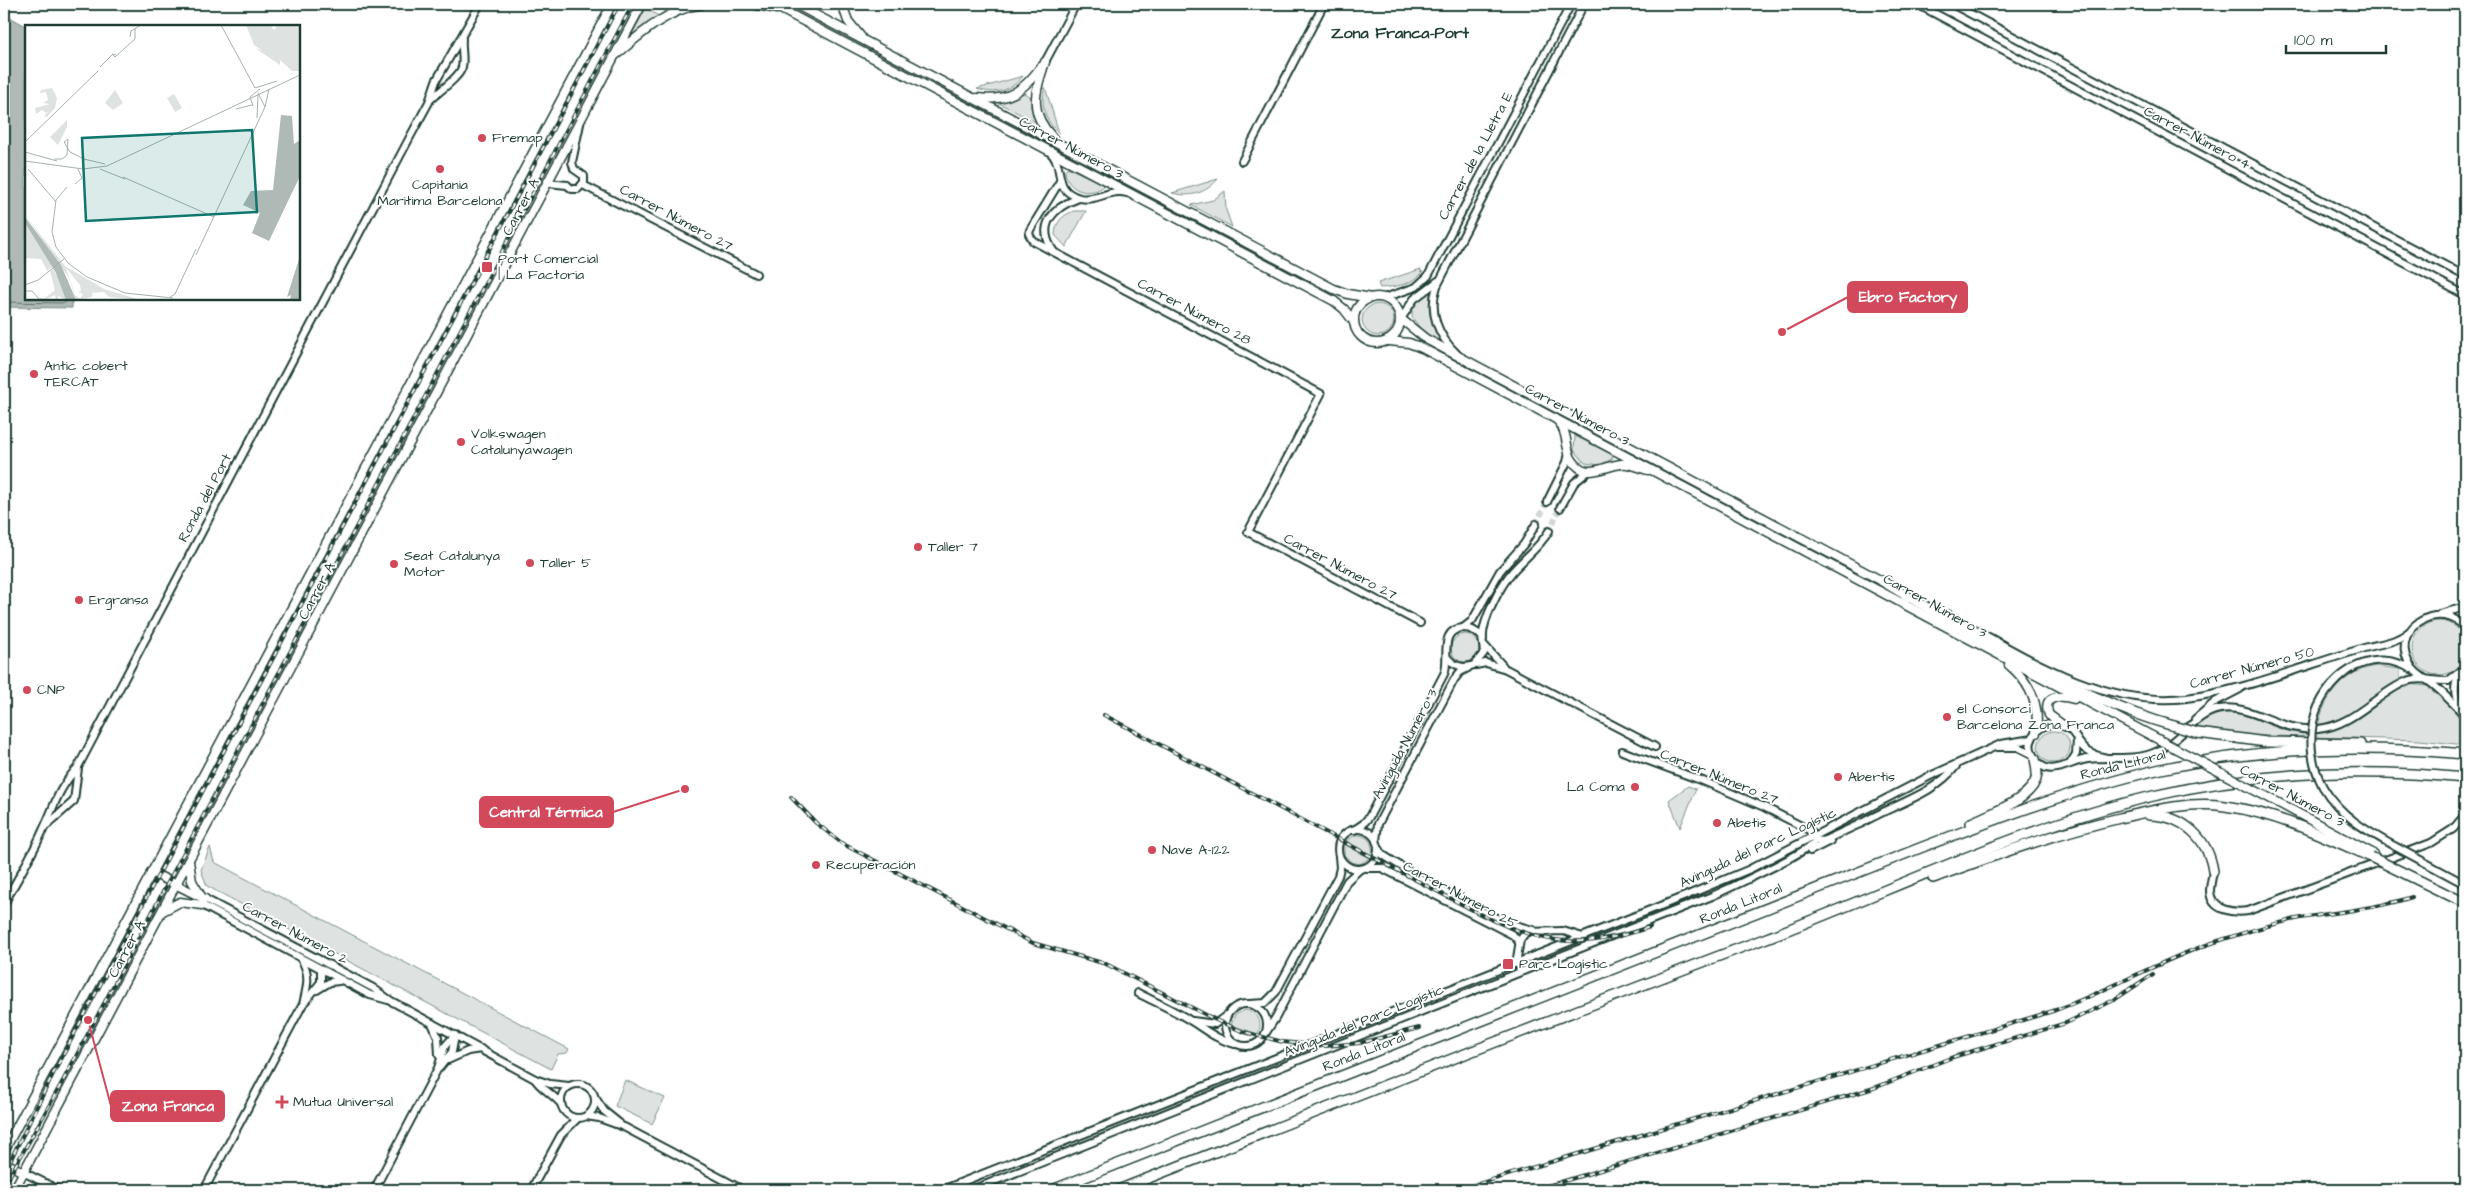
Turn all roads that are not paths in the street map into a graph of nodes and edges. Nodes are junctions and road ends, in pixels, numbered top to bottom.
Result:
1 (480, 4) edge
2 (612, 4) edge
3 (642, 4) edge
4 (702, 4) edge
5 (752, 4) edge
6 (771, 4) edge
7 (795, 4) edge
8 (842, 4) edge
9 (1076, 4) edge
10 (1324, 4) edge
11 (1571, 4) edge
12 (1584, 4) edge
13 (1917, 4) edge
14 (1952, 4) edge
15 (781, 10) junction
16 (462, 38) junction
17 (866, 42) junction
18 (614, 57) junction
19 (1045, 62) junction
20 (972, 97) junction
21 (429, 102) junction
22 (581, 118) junction
23 (1057, 142) junction
24 (1047, 149) junction
25 (1242, 161) dead end
26 (1060, 181) junction
27 (548, 183) junction
28 (584, 185) junction
29 (1134, 195) junction
30 (1080, 198) junction
31 (1055, 253) junction
32 (1442, 273) junction
33 (756, 274) dead end
34 (2465, 276) edge
35 (2465, 294) edge
36 (1371, 298) junction
37 (1384, 298) junction
38 (1401, 319) junction
39 (1354, 322) junction
40 (1389, 341) junction
41 (1461, 358) junction
42 (1555, 418) junction
43 (1569, 452) junction
44 (1590, 471) junction
45 (1659, 473) junction
46 (1547, 502) tunnel mouth
47 (1560, 508) tunnel mouth
48 (1536, 524) tunnel mouth
49 (1549, 530) tunnel mouth
50 (1248, 532) joint
51 (1882, 581) junction
52 (2465, 607) edge
53 (2434, 615) junction
54 (1420, 623) dead end
55 (2465, 628) edge
56 (1460, 629) junction
57 (2410, 631) junction
58 (1484, 644) junction
59 (1996, 654) junction
60 (1447, 657) junction
61 (1472, 666) junction
62 (2465, 668) edge
63 (1506, 669) junction
64 (2415, 671) junction
65 (2460, 674) junction
66 (2268, 678) junction
67 (2427, 679) junction
68 (2090, 704) junction
69 (2465, 715) edge
70 (2064, 726) junction
71 (2190, 726) junction
72 (2034, 736) junction
73 (2077, 740) junction
74 (1655, 747) dead end
75 (1997, 747) junction
76 (2393, 750) junction
77 (1622, 751) dead end
78 (2465, 754) edge
79 (2034, 757) junction
80 (2107, 758) junction
81 (1958, 764) junction
82 (2067, 766) junction
83 (78, 767) junction
84 (1936, 773) junction
85 (2465, 778) edge
86 (1900, 803) junction
87 (2465, 815) edge
88 (2119, 818) junction
89 (1864, 822) junction
90 (44, 828) junction
91 (1354, 830) junction
92 (1815, 838) junction
93 (1377, 844) junction
94 (1920, 848) junction
95 (1339, 856) junction
96 (2373, 856) junction
97 (189, 859) junction
98 (1363, 868) junction
99 (2213, 871) joint
100 (151, 872) junction
101 (1763, 872) junction
102 (176, 884) junction
103 (2465, 884) edge
104 (203, 901) junction
105 (2461, 901) edge
106 (1856, 902) junction
107 (4, 904) edge
108 (160, 914) junction
109 (1533, 930) junction
110 (1585, 936) junction
111 (1519, 942) junction
112 (297, 948) junction
113 (301, 959) junction
114 (1516, 964) junction
115 (318, 972) junction
116 (342, 981) junction
117 (373, 988) junction
118 (311, 990) junction
119 (1138, 993) dead end
120 (391, 1001) junction
121 (1249, 1004) junction
122 (1228, 1014) junction
123 (1192, 1021) junction
124 (432, 1023) junction
125 (1265, 1034) junction
126 (455, 1035) junction
127 (1241, 1046) junction
128 (481, 1049) junction
129 (447, 1061) junction
130 (438, 1068) junction
131 (535, 1079) junction
132 (569, 1086) junction
133 (596, 1099) junction
134 (562, 1105) junction
135 (586, 1116) junction
136 (578, 1118) junction
137 (624, 1127) junction
138 (4, 1151) edge
139 (4, 1162) edge
140 (23, 1172) junction
141 (14, 1190) edge
142 (59, 1190) edge
143 (204, 1190) edge
144 (374, 1190) edge
145 (531, 1190) edge
146 (743, 1190) edge
147 (942, 1190) edge
148 (972, 1190) edge
149 (1052, 1190) edge
150 (1118, 1190) edge

1 - 16 street, Ronda del Port
2 - 100 main road, Carrer A
3 - 18 main road, Carrer A
4 - 18 main road
5 - 15 main road
6 - 15 main road, Carrer Número 3
7 - 17 main road, Carrer Número 3
8 - 17 main road
9 - 19 street
10 - 25 street
11 - 37 street, Carrer de la Lletra E
12 - 32 street, Carrer de la Lletra E
13 - 35 street, Carrer Número 4
14 - 34 street, Carrer Número 4
15 - 24 main road, Carrer Número 3
16 - 21 street, Ronda del Port
16 - 21 street, Ronda del Port
17 - 20 main road, Carrer Número 3
18 - 22 main road, Carrer A
19 - 20 main road
19 - 23 main road
20 - 23 main road, Carrer Número 3
21 - 83 street, Ronda del Port
22 - 27 main road, Carrer A
22 - 28 street
23 - 36 main road, Carrer Número 3
24 - 26 street
24 - 29 main road, Carrer Número 3
26 - 30 street
26 - 31 street, Carrer Número 28
27 - 28 street
27 - 97 main road, Carrer A
28 - 33 street, Carrer Número 27
29 - 30 street
29 - 39 main road, Carrer Número 3
30 - 31 street
31 - 50 street, Carrer Número 28
32 - 38 street, Carrer de la Lletra E
32 - 41 street, Carrer de la Lletra E
36 - 37 main road
36 - 39 main road
37 - 38 main road
38 - 40 main road
38 - 41 main road, Carrer Número 3
39 - 40 main road
40 - 42 main road, Carrer Número 3
41 - 51 main road, Carrer Número 3
42 - 43 main road
42 - 45 main road, Carrer Número 3
43 - 44 main road
43 - 46 street
44 - 45 main road
44 - 47 street
45 - 59 main road, Carrer Número 3
48 - 56 street
49 - 58 street
50 - 54 street, Carrer Número 27
51 - 66 street, Carrer Número 50
51 - 76 highway, bridge
52 - 53 street
53 - 55 street
53 - 57 street, Carrer Número 50
56 - 58 street
56 - 60 street
57 - 64 street
57 - 66 street, Carrer Número 50
58 - 61 street
58 - 63 street, Carrer Número 27
59 - 68 main road, Carrer Número 3
59 - 72 main road
60 - 61 street
60 - 91 street, Avinguda Número 3
61 - 63 street, Carrer Número 27
61 - 93 street, Avinguda Número 3
62 - 65 street
63 - 74 street, Carrer Número 27
64 - 67 street, Carrer Número 3
64 - 103 street, Carrer Número 3, bridge
65 - 67 street
65 - 69 street
66 - 71 street
67 - 69 street, Carrer Número 3
67 - 71 street
68 - 70 main road
68 - 96 main road, Carrer Número 3, bridge
70 - 72 street
70 - 73 street
71 - 80 street
72 - 75 street, Avinguda del Parc Logístic
72 - 79 street
73 - 80 street
73 - 82 street
75 - 79 street, Avinguda del Parc Logístic
75 - 81 street, Avinguda del Parc Logístic
76 - 78 highway, Ronda Litoral
76 - 94 highway, Ronda Litoral
77 - 92 street, Carrer Número 27
79 - 82 street
79 - 94 highway
80 - 82 street
81 - 84 street, Avinguda del Parc Logístic
81 - 86 street, Avinguda del Parc Logístic
83 - 90 street, Ronda del Port
83 - 90 street
84 - 86 street, Avinguda del Parc Logístic
84 - 92 street, Avinguda del Parc Logístic
85 - 106 highway
86 - 89 street, Avinguda del Parc Logístic
87 - 99 street
88 - 96 highway
88 - 99 highway
88 - 106 highway
89 - 92 street, Avinguda del Parc Logístic
89 - 101 street, Avinguda del Parc Logístic
90 - 107 street, Ronda del Port
91 - 93 street
91 - 95 street
92 - 101 street, Avinguda del Parc Logístic
92 - 110 street, Avinguda del Parc Logístic
93 - 98 street
93 - 109 street, Carrer Número 25
94 - 149 highway, Ronda Litoral
95 - 98 street
95 - 121 street
96 - 105 highway, bridge
97 - 102 main road, Carrer A
97 - 104 main road
98 - 111 street, Carrer Número 25
98 - 125 street
100 - 102 main road
100 - 138 main road, Carrer A
101 - 148 street, Avinguda del Parc Logístic
102 - 104 main road
102 - 108 main road, Carrer A
104 - 108 main road
104 - 112 street, Carrer Número 2
104 - 113 street, Carrer Número 2
106 - 150 highway
108 - 140 main road, Carrer A
109 - 110 street
109 - 111 street
110 - 114 street, Avinguda del Parc Logístic
111 - 114 street, Carrer Número 25
112 - 115 street
112 - 117 street, Carrer Número 2
113 - 115 street, Carrer Número 2
113 - 118 street
114 - 147 street, Avinguda del Parc Logístic
115 - 116 street, Carrer Número 2
115 - 117 street, Carrer Número 2
115 - 118 street
116 - 118 street
116 - 120 street, Carrer Número 2
117 - 120 street, Carrer Número 2
118 - 143 street
119 - 123 street
120 - 124 street, Carrer Número 2
121 - 122 street
121 - 125 street
122 - 123 street
122 - 127 street
123 - 127 street
124 - 126 street, Carrer Número 2
124 - 130 street
125 - 127 street
126 - 128 street, Carrer Número 2
126 - 129 street
126 - 130 street
128 - 129 street
128 - 131 street, Carrer Número 2
129 - 130 street
130 - 144 street
131 - 132 street, Carrer Número 2
131 - 134 street, Carrer Número 2
132 - 133 street
132 - 134 street
133 - 135 street
133 - 137 street
134 - 136 street
135 - 136 street
135 - 137 street
136 - 145 street
137 - 146 street
139 - 140 main road
140 - 141 main road, Carrer A
140 - 142 street

